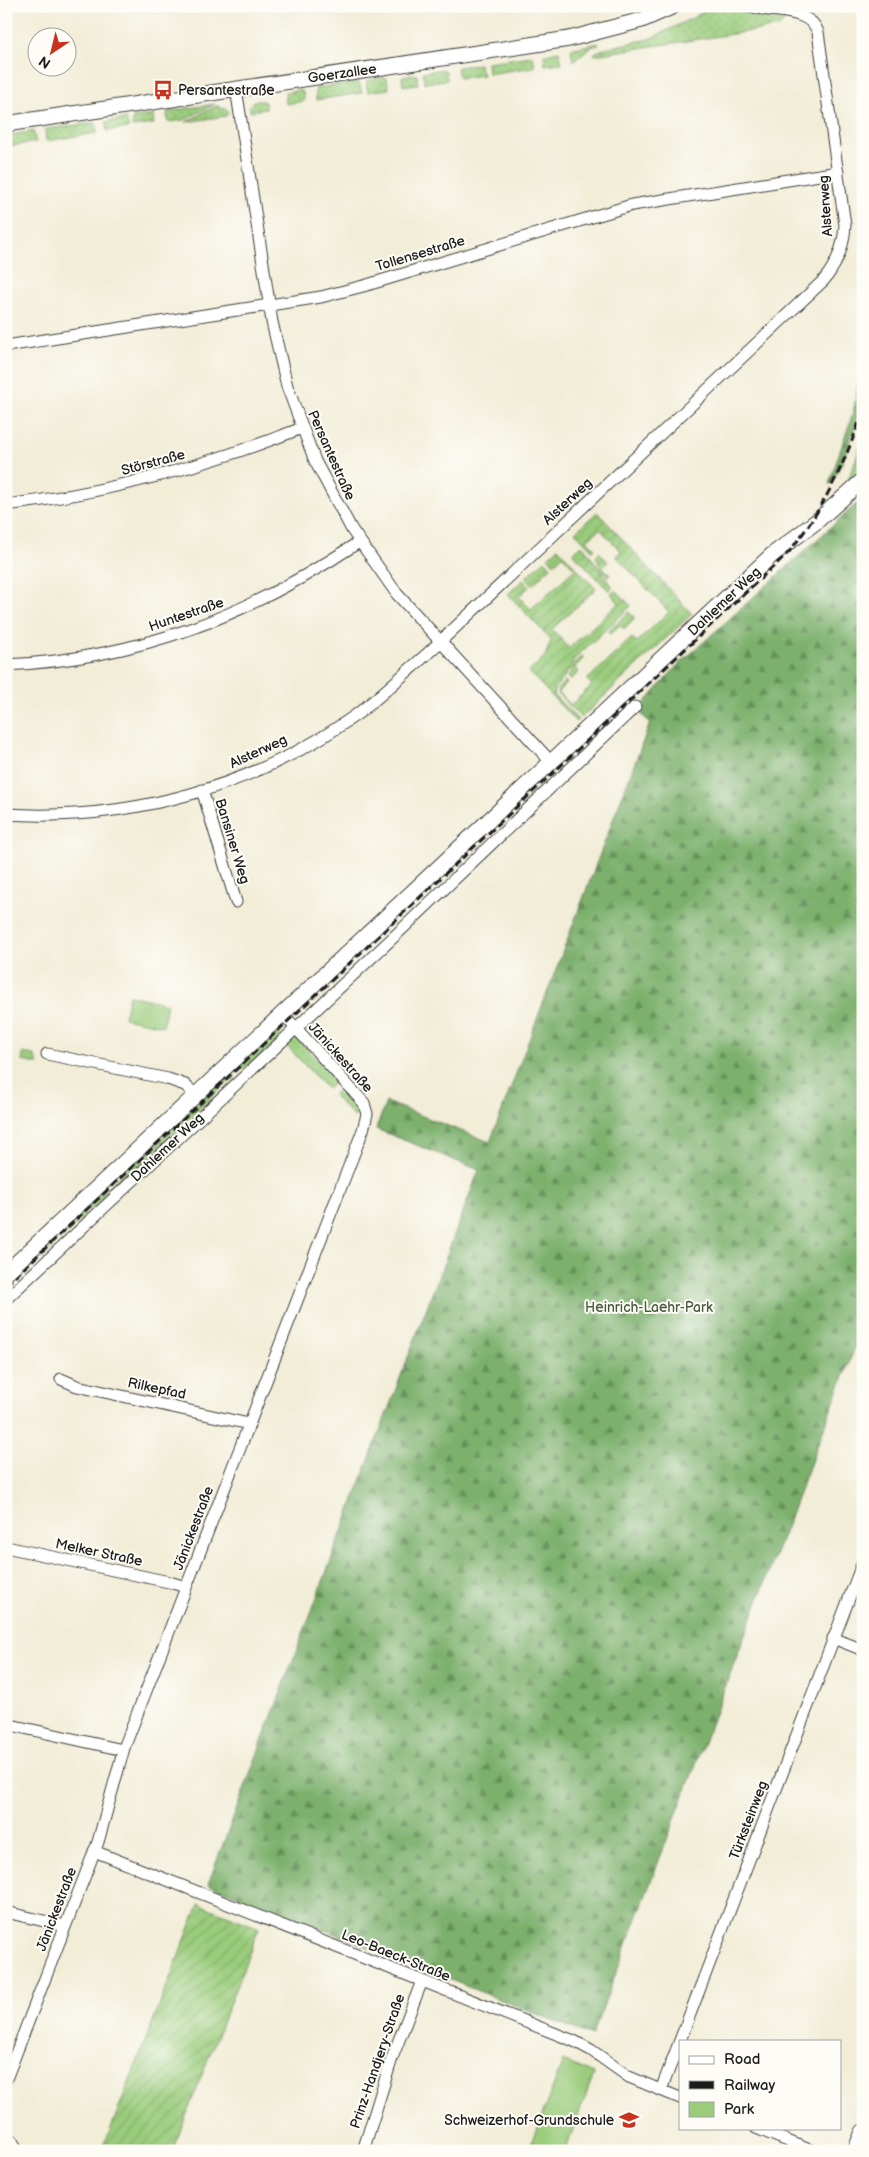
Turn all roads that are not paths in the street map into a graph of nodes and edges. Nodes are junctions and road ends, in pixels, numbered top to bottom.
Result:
1 (674, 6) edge
2 (751, 6) edge
3 (236, 88) junction
4 (6, 124) edge
5 (838, 172) junction
6 (269, 306) junction
7 (6, 346) edge
8 (302, 428) junction
9 (863, 480) edge
10 (6, 505) edge
11 (359, 542) junction
12 (439, 642) junction
13 (6, 665) edge
14 (635, 707) dead end
15 (589, 727) junction
16 (601, 740) junction
17 (551, 762) junction
18 (529, 782) junction
19 (202, 790) junction
20 (542, 796) junction
21 (6, 814) edge
22 (462, 845) junction
23 (475, 859) junction
24 (236, 902) dead end
25 (399, 905) junction
26 (385, 918) junction
27 (412, 919) junction
28 (399, 932) junction
29 (361, 940) junction
30 (375, 954) junction
31 (337, 963) junction
32 (350, 977) junction
33 (319, 980) junction
34 (332, 994) junction
35 (282, 1014) junction
36 (295, 1027) junction
37 (47, 1054) dead end
38 (230, 1064) junction
39 (242, 1077) junction
40 (196, 1095) junction
41 (80, 1204) junction
42 (92, 1217) junction
43 (50, 1232) junction
44 (62, 1246) junction
45 (6, 1273) edge
46 (6, 1299) edge
47 (61, 1379) dead end
48 (249, 1424) junction
49 (6, 1547) edge
50 (863, 1562) edge
51 (186, 1587) junction
52 (834, 1638) junction
53 (863, 1650) edge
54 (6, 1724) edge
55 (123, 1750) junction
56 (94, 1851) junction
57 (6, 1912) edge
58 (66, 1926) junction
59 (422, 1981) junction
60 (680, 2040) edge
61 (679, 2043) edge
62 (6, 2079) edge
63 (661, 2090) junction
64 (679, 2098) edge
65 (761, 2130) edge
66 (6, 2131) edge
67 (863, 2132) edge
68 (18, 2151) edge
69 (363, 2151) edge
70 (812, 2151) edge
71 (856, 2151) edge

1 - 3 main road, Goerzallee
2 - 5 street, Alsterweg
3 - 4 main road, Goerzallee
3 - 6 street, Persantestraße
5 - 6 street, Tollensestraße
5 - 12 street, Alsterweg
6 - 7 street, Tollensestraße
6 - 8 street, Persantestraße
8 - 10 street, Störstraße
8 - 11 street, Persantestraße
9 - 15 main road, Dahlemer Weg
11 - 12 street, Persantestraße
11 - 13 street, Huntestraße
12 - 17 street, Persantestraße
12 - 19 street, Alsterweg
14 - 16 street, Dahlemer Weg
15 - 16 street
15 - 17 main road, Dahlemer Weg
16 - 20 street, Dahlemer Weg
17 - 18 main road, Dahlemer Weg
18 - 20 street
18 - 22 main road, Dahlemer Weg
19 - 21 street, Alsterweg
19 - 24 street, Bansiner Weg
20 - 23 street, Dahlemer Weg
22 - 23 street
22 - 25 main road, Dahlemer Weg
23 - 27 street, Dahlemer Weg
25 - 26 main road, Dahlemer Weg
25 - 27 street
26 - 28 street
26 - 29 main road, Dahlemer Weg
27 - 28 street, Dahlemer Weg
28 - 30 street, Dahlemer Weg
29 - 30 street
29 - 31 main road, Dahlemer Weg
30 - 32 street, Dahlemer Weg
31 - 32 street
31 - 33 main road, Dahlemer Weg
32 - 34 street, Dahlemer Weg
33 - 34 street
33 - 35 main road, Dahlemer Weg
34 - 36 street, Dahlemer Weg
35 - 36 street, Jänickestraße
35 - 38 main road, Dahlemer Weg
36 - 39 street, Dahlemer Weg
36 - 48 street, Jänickestraße
37 - 40 street
38 - 39 street
38 - 40 main road, Dahlemer Weg
39 - 42 street, Dahlemer Weg
40 - 41 main road, Dahlemer Weg
41 - 42 street
41 - 43 main road, Dahlemer Weg
42 - 44 street, Dahlemer Weg
43 - 44 street
43 - 45 main road, Dahlemer Weg
44 - 46 street, Dahlemer Weg
47 - 48 street, Rilkepfad
48 - 51 street, Jänickestraße
49 - 51 street, Melker Straße
50 - 52 street, Türksteinweg
51 - 55 street, Jänickestraße
52 - 53 street
52 - 60 street, Türksteinweg
54 - 55 street
55 - 56 street, Jänickestraße
56 - 58 street, Jänickestraße
56 - 59 street, Leo-Baeck-Straße
57 - 58 street
58 - 62 street, Jänickestraße
59 - 63 street, Leo-Baeck-Straße
59 - 69 street, Prinz-Handjery-Straße
61 - 63 street, Türksteinweg
63 - 64 street, Leo-Baeck-Straße
65 - 70 street
66 - 68 street
67 - 71 main road

